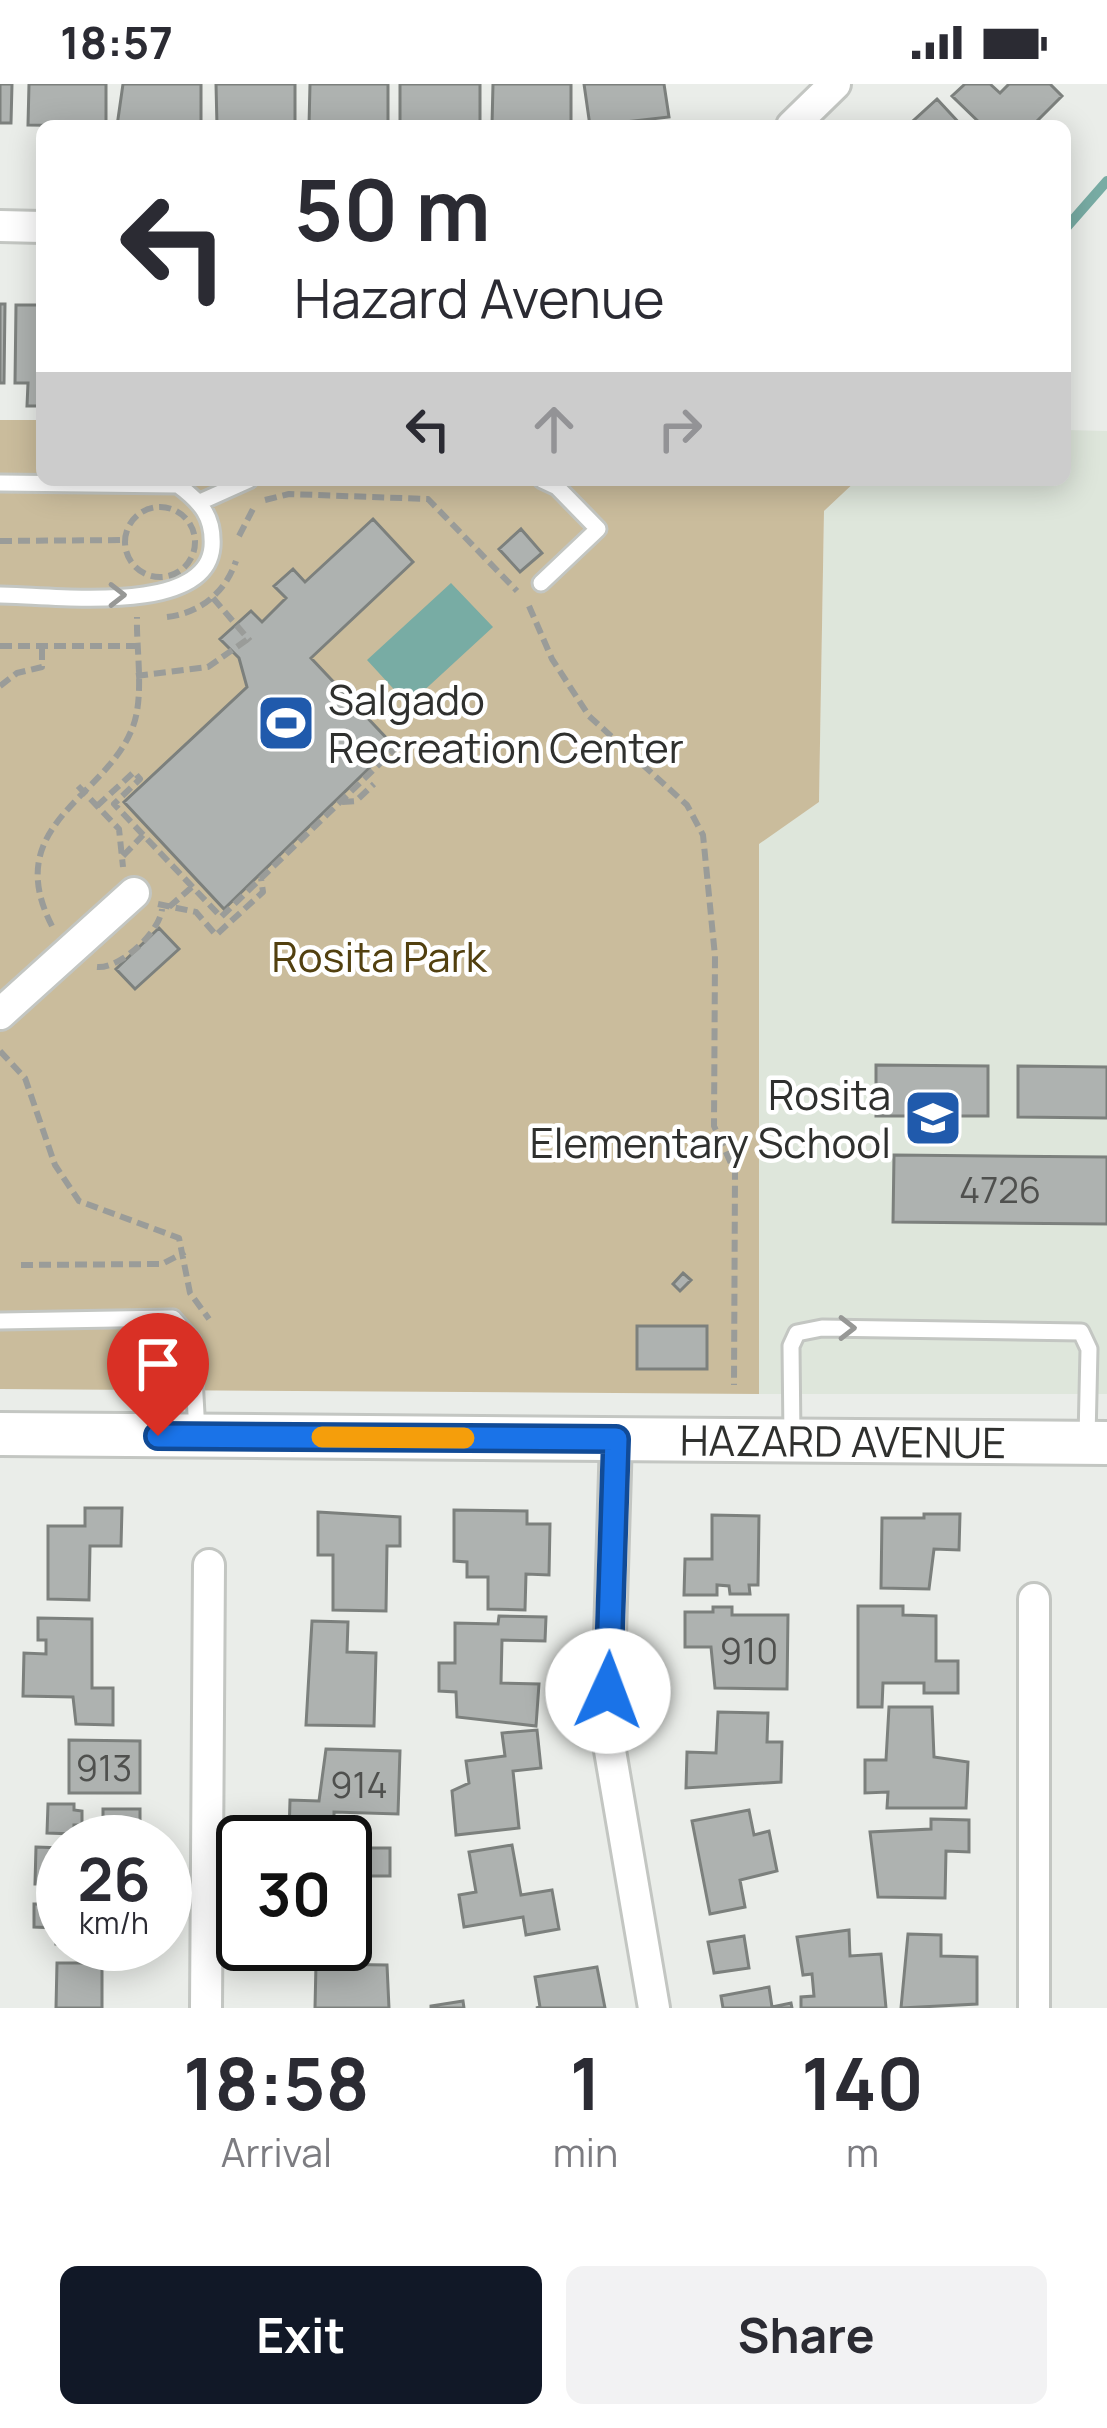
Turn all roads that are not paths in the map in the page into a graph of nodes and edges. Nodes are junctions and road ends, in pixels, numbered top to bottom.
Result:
1 (835, 84) edge
2 (798, 120) edge
3 (0, 226) edge
4 (36, 227) edge
5 (0, 484) edge
6 (36, 484) edge
7 (179, 486) edge
8 (236, 486) edge
9 (555, 486) edge
10 (200, 502) junction
11 (541, 583) dead end
12 (0, 595) edge
13 (143, 884) road end
14 (0, 1014) edge
15 (0, 1321) edge
16 (0, 1434) edge
17 (197, 1436) junction
18 (616, 1439) junction
19 (792, 1441) junction
20 (1097, 1443) edge
21 (209, 1565) dead end
22 (1034, 1599) dead end
23 (206, 2008) edge
24 (655, 2008) edge
25 (1034, 2008) edge

1 - 2 street
3 - 4 street
5 - 6 lane
7 - 10 lane
8 - 10 lane
9 - 11 lane
12 -> 10 lane
13 - 14 street
15 - 17 lane
16 - 17 street, HAZARD AVENUE
17 - 18 street, HAZARD AVENUE
18 - 19 street, HAZARD AVENUE
18 - 24 street
19 - 20 street, HAZARD AVENUE
19 -> 20 lane
21 - 23 street
22 - 25 street

